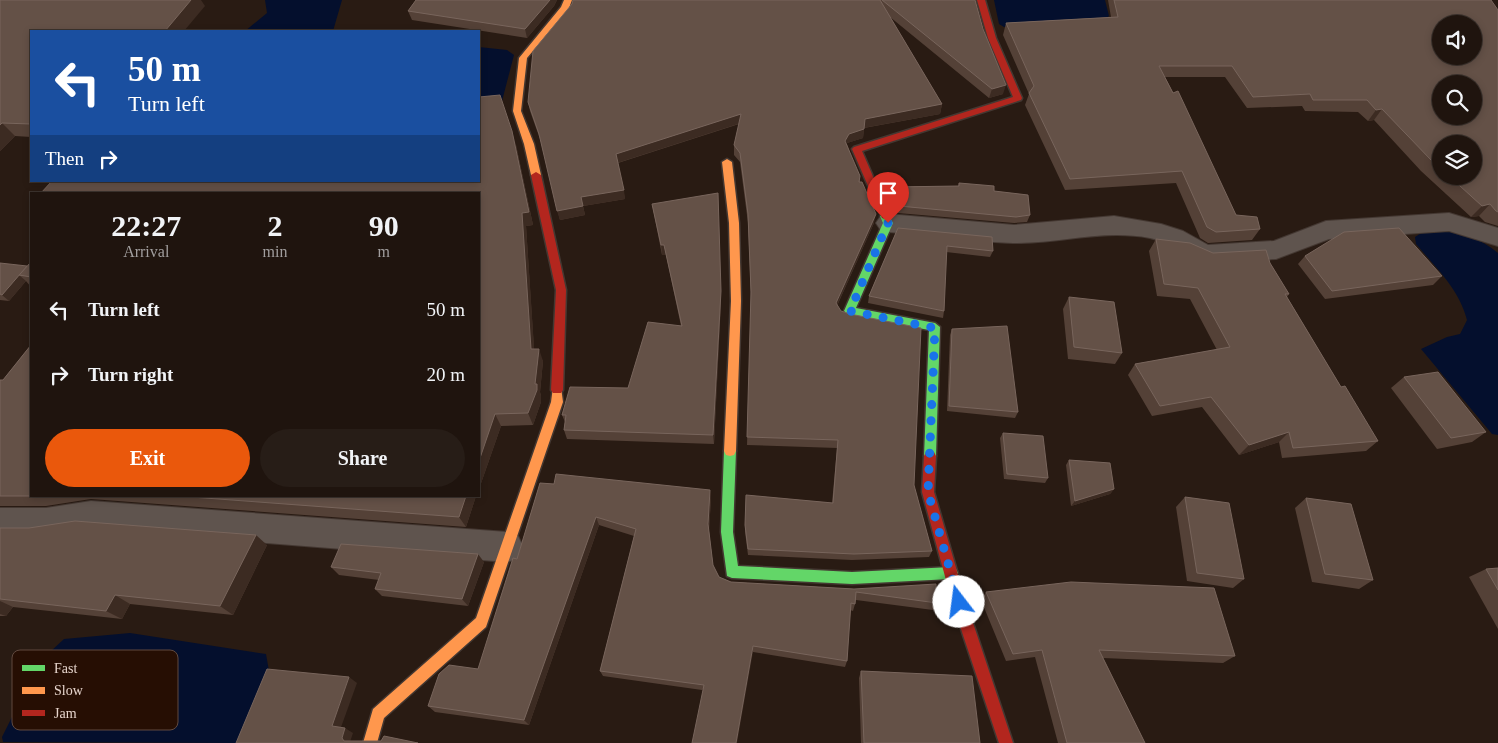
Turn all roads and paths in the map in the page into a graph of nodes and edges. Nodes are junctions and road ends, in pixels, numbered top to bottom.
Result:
1 (568, 0) edge
2 (981, 0) edge
3 (728, 162) dead end
4 (888, 223) junction
5 (1498, 237) edge
6 (0, 522) edge
7 (507, 547) junction
8 (951, 573) junction
9 (370, 743) edge
10 (1006, 743) edge

1 - 7 street
2 - 4 street
3 - 8 street
4 - 5 street
4 - 8 street
6 - 7 street
7 - 9 street
8 - 10 street

